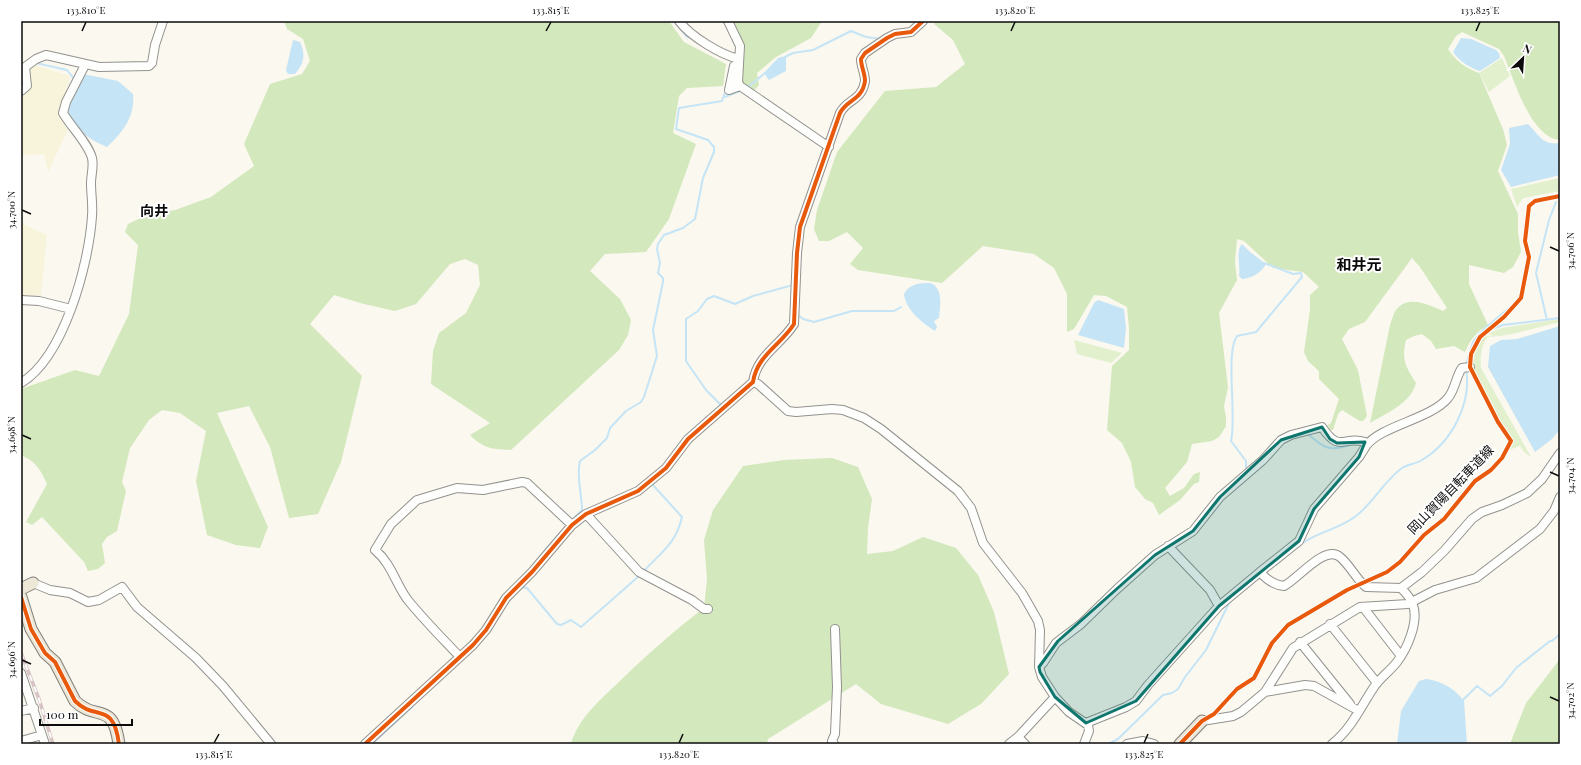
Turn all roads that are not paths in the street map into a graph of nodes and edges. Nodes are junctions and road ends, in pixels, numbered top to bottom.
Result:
1 (163, 21) edge
2 (679, 21) edge
3 (728, 21) edge
4 (923, 21) edge
5 (736, 58) junction
6 (85, 65) junction
7 (740, 86) junction
8 (21, 91) edge
9 (829, 147) junction
10 (21, 300) edge
11 (71, 309) junction
12 (1467, 367) dead end
13 (753, 382) junction
14 (21, 383) edge
15 (1366, 446) junction
16 (1560, 453) edge
17 (1560, 496) edge
18 (586, 514) junction
19 (570, 523) junction
20 (1168, 546) junction
21 (1261, 574) junction
22 (21, 579) edge
23 (33, 582) junction
24 (1401, 588) junction
25 (21, 589) edge
26 (21, 598) edge
27 (1413, 603) junction
28 (1219, 606) junction
29 (1363, 607) junction
30 (708, 609) dead end
31 (1330, 624) junction
32 (835, 628) dead end
33 (1300, 642) junction
34 (460, 656) junction
35 (1401, 656) junction
36 (1039, 667) junction
37 (22, 677) edge
38 (1377, 683) junction
39 (1265, 692) junction
40 (1055, 697) junction
41 (34, 708) junction
42 (1356, 709) junction
43 (21, 711) edge
44 (1202, 721) joint
45 (1087, 722) junction
46 (42, 735) junction
47 (1018, 737) junction
48 (21, 741) edge
49 (45, 744) edge
50 (119, 744) edge
51 (271, 744) edge
52 (365, 744) edge
53 (834, 744) edge
54 (1009, 744) edge
55 (1025, 744) edge
56 (1084, 744) edge
57 (1127, 744) edge
58 (1154, 744) edge
59 (1180, 744) edge
60 (1332, 744) edge

1 - 6 street
2 - 5 street
3 - 5 street
4 - 9 street
5 - 7 street
5 - 7 street
6 - 8 street
6 - 11 street
7 - 9 street
9 - 13 street
10 - 11 street
11 - 14 street
12 - 15 street
13 - 18 street
13 - 36 street
15 - 20 street
15 - 21 street
16 - 24 street
17 - 27 street
18 - 19 street
18 - 30 street
19 - 34 street
19 - 34 street
20 - 28 street
20 - 36 street
21 - 24 street
21 - 28 street
22 - 23 main road
23 - 25 main road
23 - 51 street
24 - 27 street
26 - 50 main road
27 - 29 street
27 - 35 street
28 - 45 street
29 - 31 street
29 - 35 street
31 - 33 street
31 - 38 street
32 - 53 street
33 - 39 street
33 - 42 street
34 - 52 street
35 - 38 street
36 - 40 street
37 - 41 street
38 - 42 street
39 - 42 street
39 - 44 street
40 - 45 street
40 - 47 street
41 - 43 street
41 - 46 street
42 - 60 street
44 - 59 main road
45 - 56 street
46 - 48 street
46 - 49 street
47 - 54 street
47 - 55 street
57 - 58 street

